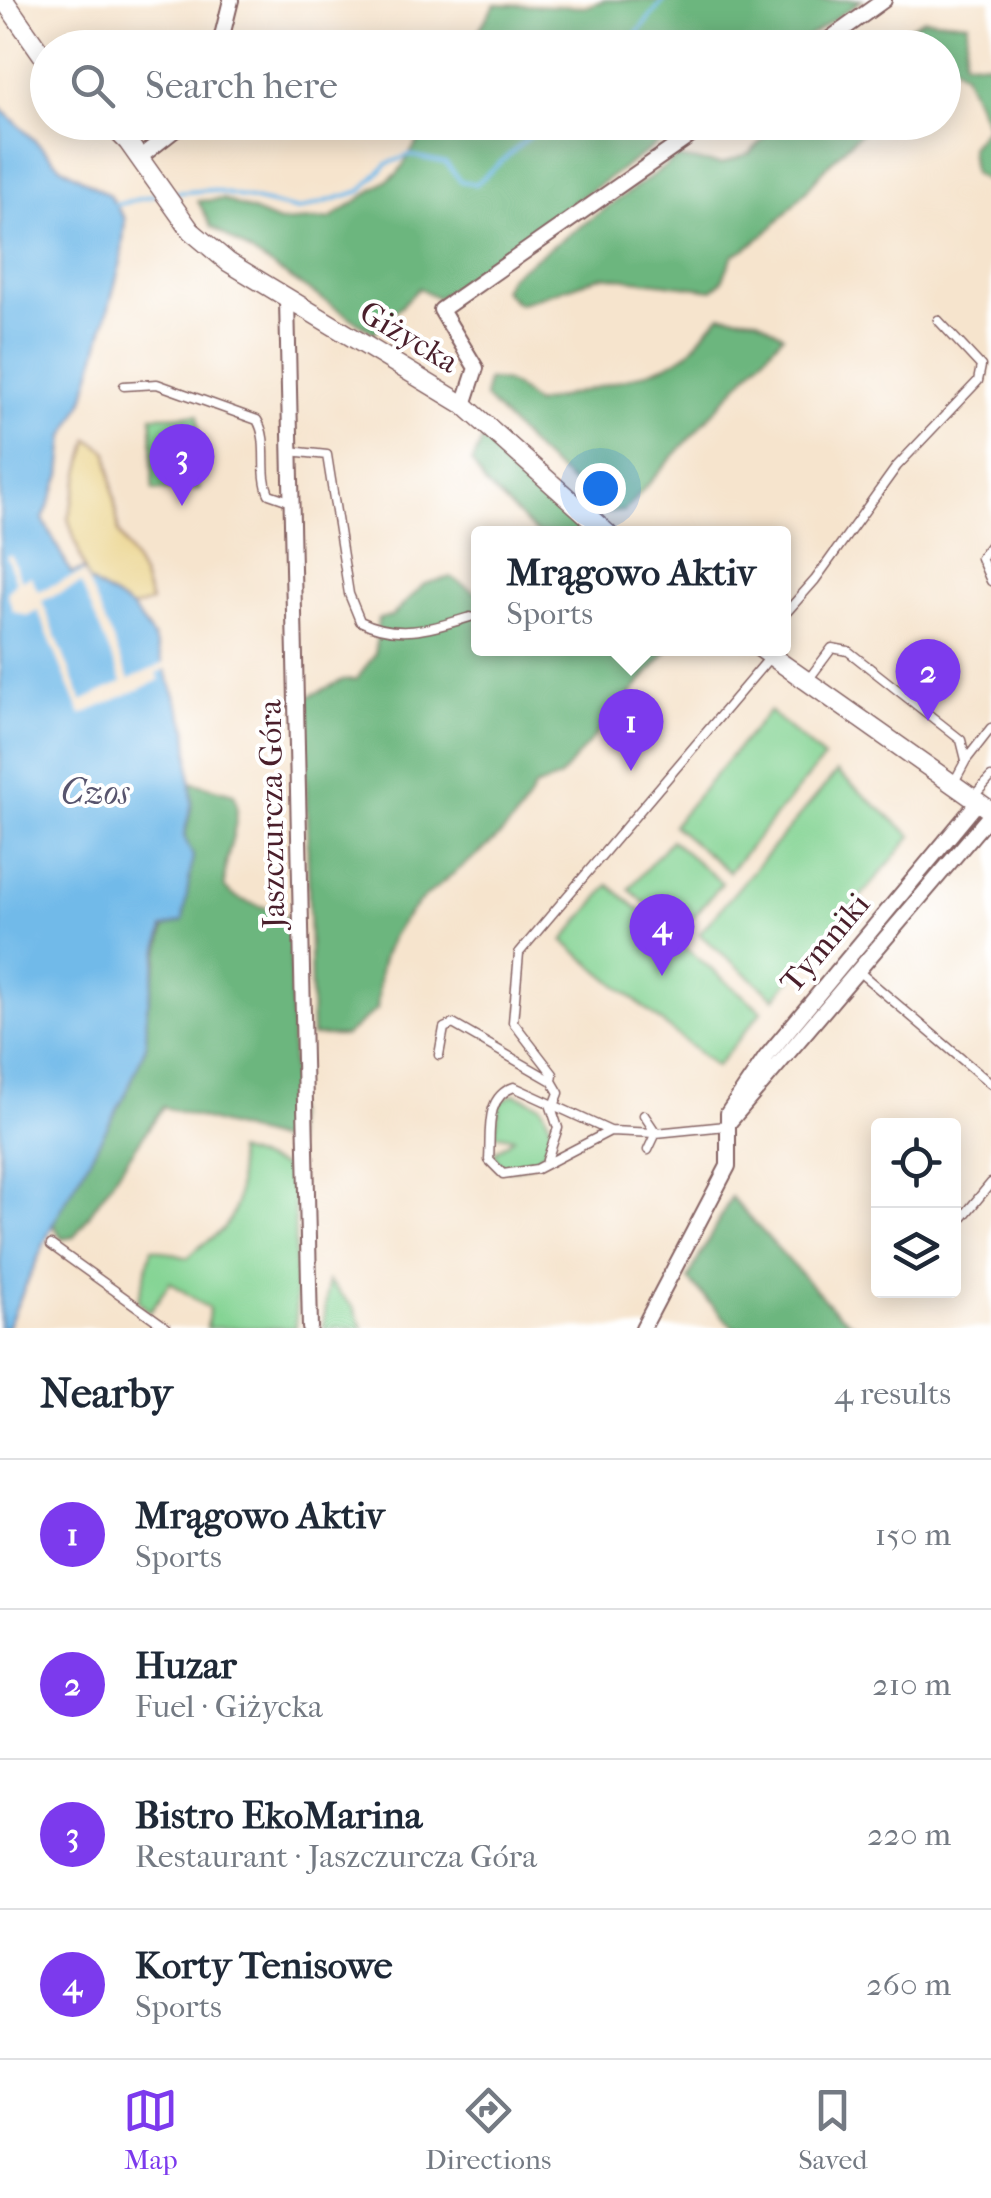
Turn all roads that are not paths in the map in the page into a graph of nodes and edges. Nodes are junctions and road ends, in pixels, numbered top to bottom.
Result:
1 (4, 0) edge
2 (231, 0) edge
3 (884, 0) edge
4 (224, 30) edge
5 (842, 30) edge
6 (30, 37) edge
7 (123, 140) edge
8 (162, 140) edge
9 (684, 140) edge
10 (138, 158) junction
11 (286, 300) junction
12 (938, 320) dead end
13 (124, 386) dead end
14 (464, 406) junction
15 (290, 451) junction
16 (292, 502) junction
17 (599, 526) edge
18 (991, 545) edge
19 (991, 581) edge
20 (791, 606) edge
21 (470, 617) dead end
22 (762, 656) edge
23 (771, 656) edge
24 (807, 681) junction
25 (991, 728) edge
26 (966, 760) junction
27 (991, 776) edge
28 (954, 784) junction
29 (983, 806) edge
30 (858, 971) junction
31 (439, 1055) dead end
32 (552, 1082) junction
33 (991, 1084) edge
34 (552, 1105) junction
35 (644, 1115) dead end
36 (726, 1126) junction
37 (610, 1130) junction
38 (656, 1133) junction
39 (648, 1150) dead end
40 (546, 1162) junction
41 (991, 1183) edge
42 (962, 1218) dead end
43 (51, 1245) dead end
44 (167, 1328) edge
45 (310, 1328) edge
46 (643, 1328) edge

1 - 6 street
2 - 4 street
3 - 5 street
7 - 10 street
8 - 10 street
9 - 14 street
10 - 11 street, Giżycka
11 - 14 street, Giżycka
11 - 15 street, Jaszczurcza Góra
12 - 20 lane
13 - 16 lane
14 - 17 street, Giżycka
15 - 16 street, Jaszczurcza Góra
15 - 21 lane
16 - 45 street, Jaszczurcza Góra
18 - 19 lane
22 - 32 lane
23 - 24 street
24 - 26 lane
24 - 28 street
25 - 26 lane
26 - 28 lane
27 - 29 lane
28 - 29 street
29 - 30 street, Tymniki
29 - 36 street, Tymniki
30 - 33 lane
30 - 36 street, Tymniki
31 - 32 lane
32 - 34 lane
34 - 37 lane
34 - 40 lane
34 - 40 lane
35 - 38 lane
36 - 38 lane
36 - 46 street, Tymniki
37 - 38 lane
37 - 40 lane
38 - 39 lane
41 - 42 lane
43 - 44 lane

